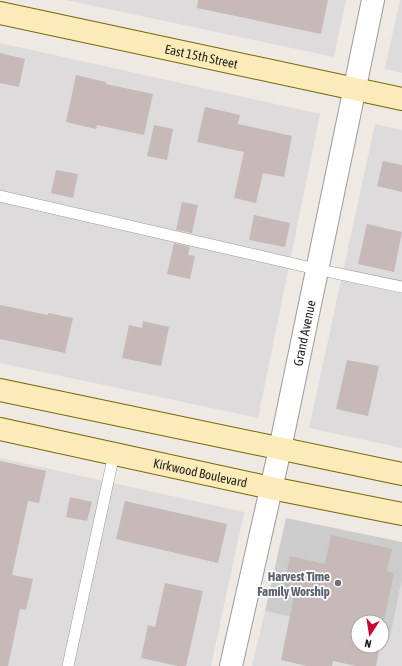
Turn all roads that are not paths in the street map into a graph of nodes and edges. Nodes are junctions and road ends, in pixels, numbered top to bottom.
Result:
1 (373, 0) edge
2 (0, 13) edge
3 (354, 89) junction
4 (402, 99) edge
5 (0, 196) edge
6 (316, 269) junction
7 (402, 287) edge
8 (0, 390) edge
9 (0, 429) edge
10 (280, 449) junction
11 (114, 454) junction
12 (402, 474) edge
13 (271, 488) junction
14 (402, 514) edge
15 (236, 665) edge
16 (68, 666) edge

1 - 3 street, Grand Avenue
2 - 3 street, East 15th Street
3 - 4 street, East 15th Street
3 - 6 street, Grand Avenue
5 - 6 lane
6 - 7 lane
6 - 10 street, Grand Avenue
8 - 10 street
9 - 11 street, Kirkwood Boulevard
10 - 12 street
10 - 13 street, Grand Avenue
11 - 13 street, Kirkwood Boulevard
11 - 16 lane
13 - 14 street, Kirkwood Boulevard
13 - 15 street, Grand Avenue

